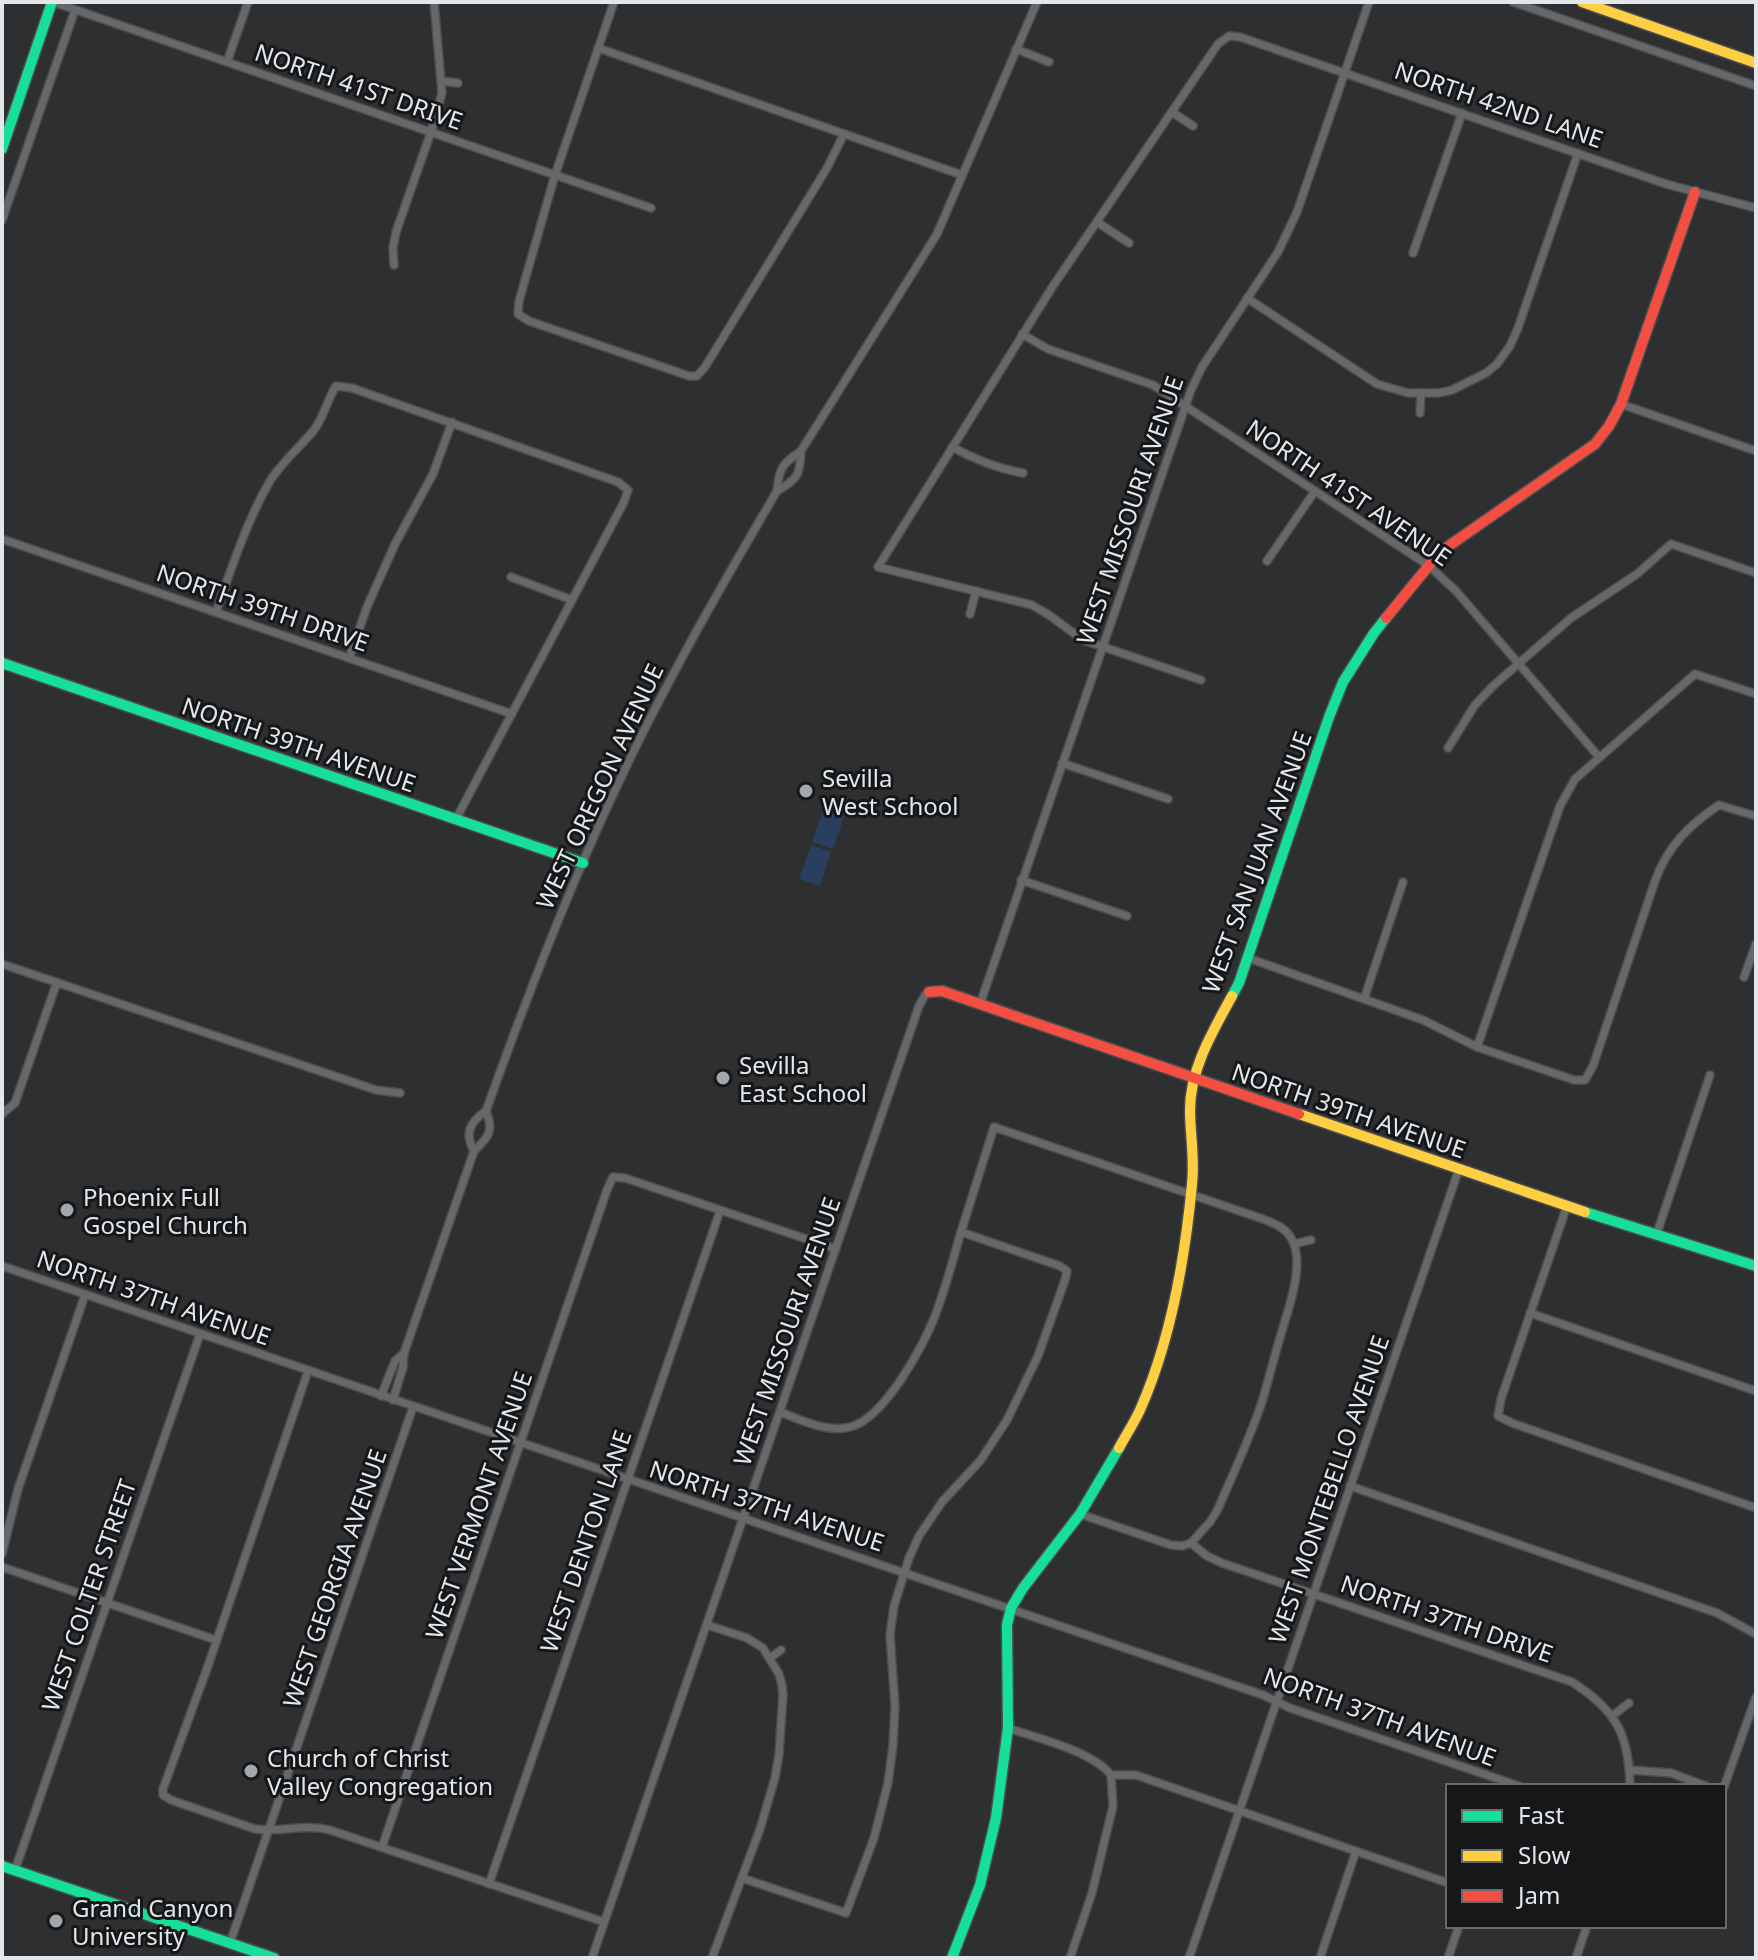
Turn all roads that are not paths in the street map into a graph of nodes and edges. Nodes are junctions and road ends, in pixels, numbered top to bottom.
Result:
1 (53, 2) edge
2 (248, 2) edge
3 (434, 2) edge
4 (614, 2) edge
5 (1037, 2) edge
6 (1369, 2) edge
7 (1513, 2) edge
8 (1582, 2) edge
9 (75, 10) junction
10 (598, 48) junction
11 (1016, 49) junction
12 (227, 62) junction
13 (1049, 62) dead end
14 (1756, 63) edge
15 (1345, 72) junction
16 (442, 81) junction
17 (458, 83) dead end
18 (1756, 86) edge
19 (1172, 112) junction
20 (1462, 113) junction
21 (1193, 126) dead end
22 (431, 132) junction
23 (844, 134) junction
24 (2, 149) edge
25 (1578, 153) junction
26 (555, 175) junction
27 (962, 175) junction
28 (1695, 192) junction
29 (4, 206) edge
30 (651, 208) dead end
31 (1756, 208) edge
32 (2, 220) edge
33 (1097, 222) junction
34 (1129, 243) dead end
35 (1413, 253) dead end
36 (394, 265) dead end
37 (1247, 298) junction
38 (1022, 334) junction
39 (1421, 393) junction
40 (1621, 404) junction
41 (1185, 405) junction
42 (1420, 413) dead end
43 (452, 422) junction
44 (952, 447) junction
45 (801, 451) junction
46 (1756, 451) edge
47 (1023, 473) dead end
48 (777, 491) junction
49 (1315, 491) junction
50 (2, 539) edge
51 (1267, 561) dead end
52 (1428, 565) junction
53 (1756, 573) edge
54 (511, 577) dead end
55 (976, 591) junction
56 (572, 600) junction
57 (216, 612) junction
58 (970, 614) dead end
59 (1102, 647) junction
60 (349, 658) junction
61 (2, 663) edge
62 (1518, 664) junction
63 (1201, 680) dead end
64 (1756, 694) edge
65 (512, 714) junction
66 (1448, 748) dead end
67 (1599, 757) junction
68 (1062, 763) junction
69 (1168, 799) dead end
70 (1756, 816) edge
71 (456, 819) junction
72 (583, 863) junction
73 (1021, 880) junction
74 (1403, 882) dead end
75 (1127, 916) dead end
76 (1756, 944) edge
77 (1248, 958) junction
78 (2, 964) edge
79 (1744, 977) dead end
80 (57, 982) junction
81 (929, 992) joint
82 (1364, 999) junction
83 (980, 1004) junction
84 (1477, 1047) junction
85 (1710, 1075) dead end
86 (1194, 1077) junction
87 (400, 1093) dead end
88 (486, 1111) junction
89 (2, 1114) edge
90 (474, 1151) junction
91 (1459, 1169) junction
92 (1192, 1194) junction
93 (1567, 1206) junction
94 (720, 1211) junction
95 (961, 1232) junction
96 (1656, 1236) junction
97 (1311, 1240) dead end
98 (1294, 1244) junction
99 (836, 1249) junction
100 (2, 1266) edge
101 (1756, 1266) edge
102 (85, 1295) junction
103 (1530, 1313) junction
104 (200, 1334) junction
105 (404, 1353) junction
106 (308, 1371) junction
107 (1756, 1391) edge
108 (381, 1396) junction
109 (393, 1400) junction
110 (413, 1407) junction
111 (780, 1412) junction
112 (851, 1427) junction
113 (854, 1438) dead end
114 (520, 1443) junction
115 (627, 1480) junction
116 (1350, 1486) junction
117 (1756, 1508) edge
118 (1080, 1514) junction
119 (744, 1519) junction
120 (1191, 1543) junction
121 (2, 1554) edge
122 (2, 1567) edge
123 (904, 1572) junction
124 (1314, 1593) junction
125 (107, 1603) junction
126 (1011, 1608) junction
127 (707, 1625) junction
128 (1756, 1634) edge
129 (216, 1640) junction
130 (781, 1650) dead end
131 (770, 1658) junction
132 (1756, 1697) edge
133 (1277, 1702) junction
134 (1629, 1703) dead end
135 (1612, 1716) junction
136 (1008, 1728) junction
137 (1630, 1770) junction
138 (1111, 1775) junction
139 (1513, 1784) edge
140 (1630, 1784) edge
141 (1701, 1784) edge
142 (1725, 1784) edge
143 (1239, 1811) junction
144 (269, 1831) junction
145 (382, 1847) junction
146 (1356, 1851) junction
147 (2, 1866) edge
148 (15, 1870) junction
149 (742, 1878) junction
150 (1446, 1882) edge
151 (489, 1884) junction
152 (604, 1922) junction
153 (1458, 1928) edge
154 (1586, 1928) edge
155 (230, 1943) junction
156 (274, 1958) edge
157 (592, 1958) edge
158 (712, 1958) edge
159 (952, 1958) edge
160 (1070, 1958) edge
161 (1189, 1958) edge
162 (1320, 1958) edge
163 (1448, 1958) edge
164 (1576, 1958) edge

1 - 9 street, NORTH 41ST DRIVE
1 - 24 street
2 - 12 street
3 - 16 street
4 - 10 street
5 - 11 street, WEST OREGON AVENUE
6 - 15 street, WEST MISSOURI AVENUE
7 - 18 street
8 - 14 street
9 - 12 street, NORTH 41ST DRIVE
9 - 29 street
10 - 23 street
10 - 26 street
11 - 13 street
11 - 27 street, WEST OREGON AVENUE
12 - 22 street, NORTH 41ST DRIVE
15 - 19 street, NORTH 42ND LANE
15 - 20 street, NORTH 42ND LANE
15 - 37 street, WEST MISSOURI AVENUE
16 - 17 street
16 - 22 street
19 - 21 street
19 - 33 street
20 - 25 street, NORTH 42ND LANE
20 - 35 street
22 - 26 street, NORTH 41ST DRIVE
22 - 36 street
23 - 26 street
23 - 27 street
25 - 28 street, NORTH 42ND LANE
25 - 39 street
26 - 30 street, NORTH 41ST DRIVE
27 - 45 street, WEST OREGON AVENUE
28 - 31 street, NORTH 42ND LANE
28 - 40 street, WEST SAN JUAN AVENUE
29 - 32 street
33 - 34 street
33 - 38 street
37 - 39 street
37 - 41 street, WEST MISSOURI AVENUE
38 - 41 street, NORTH 41ST AVENUE
38 - 44 street
39 - 42 street
40 - 46 street
40 - 52 street, WEST SAN JUAN AVENUE
41 - 49 street, NORTH 41ST AVENUE
41 - 59 street, WEST MISSOURI AVENUE
43 - 56 street
43 - 57 street
43 - 60 street
44 - 47 street
44 - 55 street
45 - 48 street, WEST OREGON AVENUE
45 - 48 street, WEST OREGON AVENUE
48 - 72 street, WEST OREGON AVENUE
49 - 51 street
49 - 52 street, NORTH 41ST AVENUE
50 - 57 street, NORTH 39TH DRIVE
52 - 62 street, NORTH 41ST AVENUE
52 - 77 street, WEST SAN JUAN AVENUE
53 - 62 street
54 - 56 street
55 - 58 street
55 - 59 street
56 - 65 street
57 - 60 street, NORTH 39TH DRIVE
59 - 63 street
59 - 68 street, WEST MISSOURI AVENUE
60 - 65 street, NORTH 39TH DRIVE
61 - 71 street, NORTH 39TH AVENUE
62 - 66 street
62 - 67 street, NORTH 41ST AVENUE
64 - 67 street
65 - 71 street
67 - 84 street
68 - 69 street
68 - 73 street, WEST MISSOURI AVENUE
70 - 84 street
71 - 72 street, NORTH 39TH AVENUE
72 - 88 street, WEST OREGON AVENUE
73 - 75 street
73 - 83 street, WEST MISSOURI AVENUE
74 - 82 street
76 - 79 street
77 - 82 street
77 - 86 street, WEST SAN JUAN AVENUE
78 - 80 street
80 - 87 street
80 - 89 street
81 - 83 street, NORTH 39TH AVENUE
81 - 99 street, WEST MISSOURI AVENUE
82 - 84 street
83 - 86 street, NORTH 39TH AVENUE
85 - 96 street
86 - 91 street, NORTH 39TH AVENUE
86 - 92 street, WEST SAN JUAN AVENUE
88 - 90 street, WEST OREGON AVENUE
88 - 90 street, WEST OREGON AVENUE
90 - 105 street, WEST OREGON AVENUE
91 - 93 street, NORTH 39TH AVENUE
91 - 116 street, WEST MONTEBELLO AVENUE
92 - 95 street
92 - 98 street
92 - 118 street, WEST SAN JUAN AVENUE
93 - 96 street, NORTH 39TH AVENUE
93 - 103 street
94 - 99 street
94 - 114 street, WEST VERMONT AVENUE
94 - 115 street, WEST DENTON LANE
95 - 112 street
95 - 123 street
96 - 101 street, NORTH 39TH AVENUE
97 - 98 street
98 - 120 street
99 - 111 street, WEST MISSOURI AVENUE
100 - 102 street, NORTH 37TH AVENUE
102 - 104 street, NORTH 37TH AVENUE
102 - 121 street
103 - 107 street
103 - 117 street
104 - 106 street, NORTH 37TH AVENUE
104 - 125 street, WEST COLTER STREET
105 - 108 street, WEST OREGON AVENUE
105 - 109 street, WEST OREGON AVENUE
106 - 108 street, NORTH 37TH AVENUE
106 - 129 street
108 - 109 street, NORTH 37TH AVENUE
109 - 110 street, NORTH 37TH AVENUE
110 - 114 street, NORTH 37TH AVENUE
110 - 144 street, WEST GEORGIA AVENUE
111 - 112 street
111 - 119 street, WEST MISSOURI AVENUE
112 - 113 street
114 - 115 street, NORTH 37TH AVENUE
114 - 145 street, WEST VERMONT AVENUE
115 - 119 street, NORTH 37TH AVENUE
115 - 151 street, WEST DENTON LANE
116 - 124 street, WEST MONTEBELLO AVENUE
116 - 128 street
118 - 120 street, NORTH 37TH DRIVE
118 - 126 street, WEST SAN JUAN AVENUE
119 - 123 street, NORTH 37TH AVENUE
119 - 127 street, WEST MISSOURI AVENUE
120 - 124 street, NORTH 37TH DRIVE
122 - 125 street
123 - 126 street, NORTH 37TH AVENUE
123 - 149 street
124 - 133 street, WEST MONTEBELLO AVENUE
124 - 135 street, NORTH 37TH DRIVE
125 - 129 street
125 - 148 street, WEST COLTER STREET
126 - 133 street, NORTH 37TH AVENUE
126 - 136 street, WEST SAN JUAN AVENUE
127 - 131 street
127 - 152 street, WEST MISSOURI AVENUE
129 - 144 street
130 - 131 street
131 - 149 street
132 - 142 street
133 - 139 street, NORTH 37TH AVENUE
133 - 143 street, WEST MONTEBELLO AVENUE
134 - 135 street
135 - 137 street, NORTH 37TH DRIVE
136 - 138 street
136 - 159 street, WEST SAN JUAN AVENUE
137 - 140 street, NORTH 37TH DRIVE
137 - 141 street
138 - 143 street
138 - 160 street
143 - 146 street
143 - 161 street, WEST MONTEBELLO AVENUE
144 - 145 street
144 - 155 street, WEST GEORGIA AVENUE
145 - 151 street
146 - 150 street
146 - 162 street
147 - 148 street
148 - 155 street
149 - 158 street
151 - 152 street
152 - 157 street, WEST MISSOURI AVENUE
153 - 163 street
154 - 164 street
155 - 156 street

